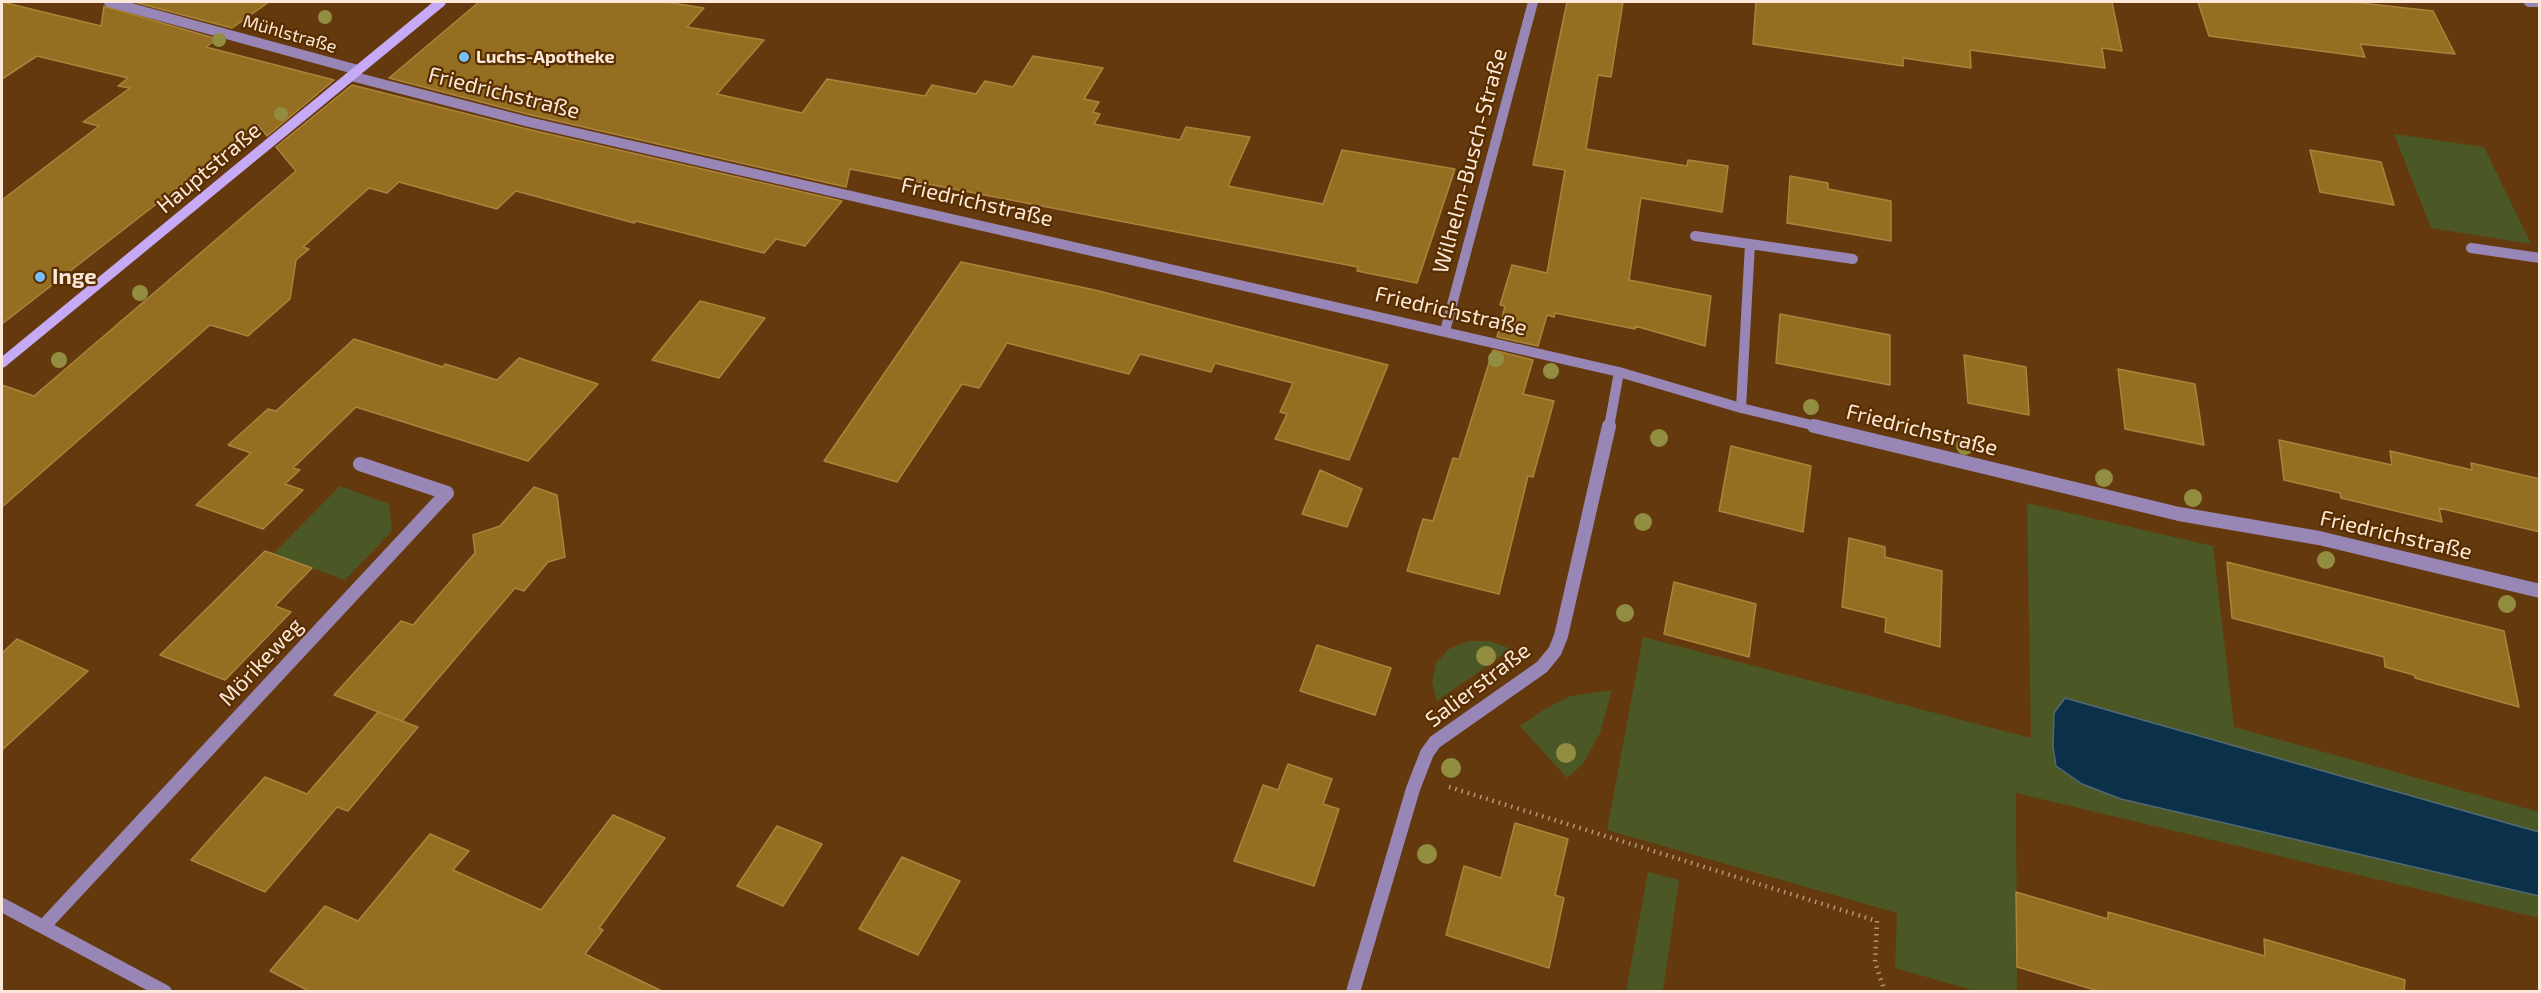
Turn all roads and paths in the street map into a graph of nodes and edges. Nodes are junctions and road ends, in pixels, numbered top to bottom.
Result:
1 (109, 2) edge
2 (441, 2) edge
3 (1533, 2) edge
4 (2529, 2) edge
5 (2540, 3) edge
6 (354, 73) junction
7 (1695, 236) dead end
8 (1750, 244) junction
9 (2471, 248) dead end
10 (2540, 258) edge
11 (1854, 259) dead end
12 (1444, 331) junction
13 (2, 363) edge
14 (1619, 372) junction
15 (1741, 408) junction
16 (360, 464) dead end
17 (2540, 591) edge
18 (1418, 777) junction
19 (2, 905) edge
20 (43, 927) junction
21 (165, 992) edge
22 (1353, 992) edge
23 (1886, 992) edge

1 - 6 street, Mühlstraße
2 - 6 street, Hauptstraße
3 - 12 street, Wilhelm-Busch-Straße
4 - 5 street
6 - 12 street, Friedrichstraße
6 - 13 street, Hauptstraße
7 - 8 street
8 - 11 street
8 - 15 street
9 - 10 street
12 - 14 street, Friedrichstraße
14 - 15 street, Friedrichstraße
14 - 18 street, Salierstraße
15 - 17 street, Friedrichstraße
16 - 20 street, Mörikeweg
18 - 22 street, Salierstraße
18 - 23 path
19 - 20 street
20 - 21 street

